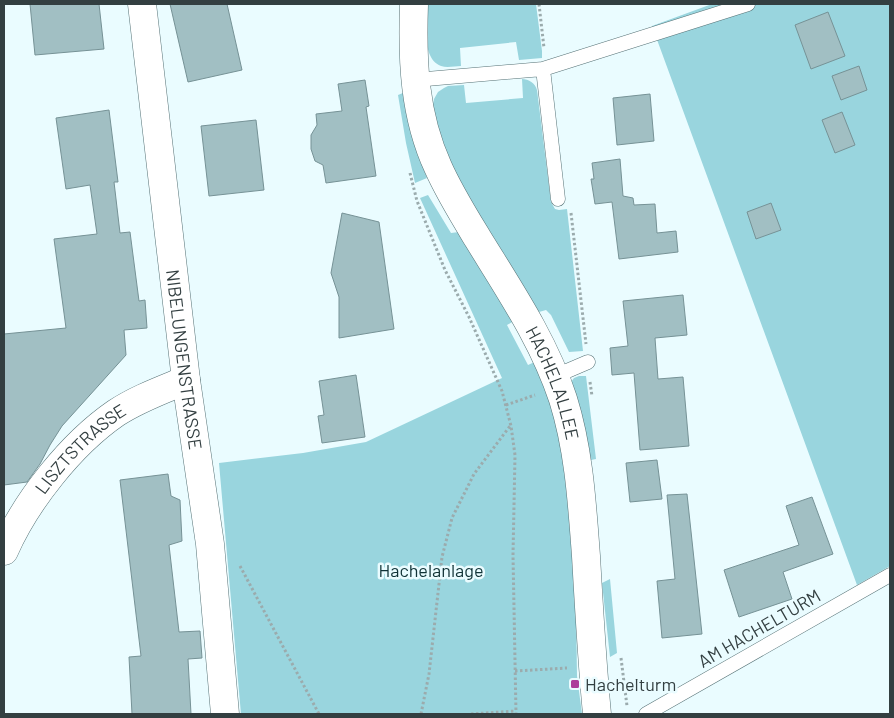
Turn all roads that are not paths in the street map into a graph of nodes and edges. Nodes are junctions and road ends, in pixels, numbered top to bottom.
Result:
1 (142, 4) edge
2 (414, 4) edge
3 (748, 4) edge
4 (543, 68) junction
5 (415, 80) junction
6 (558, 199) dead end
7 (588, 362) dead end
8 (186, 380) junction
9 (556, 381) junction
10 (4, 550) edge
11 (890, 575) edge
12 (224, 714) edge
13 (597, 714) edge
14 (646, 714) edge

1 - 8 street, NIBELUNGENSTRASSE
2 - 5 street, HACHELALLEE
3 - 4 lane
4 - 5 lane
4 - 6 lane
5 - 9 street, HACHELALLEE
7 - 9 lane
8 - 10 street, LISZTSTRASSE
8 - 12 street, NIBELUNGENSTRASSE
9 - 13 street, HACHELALLEE
11 - 14 lane, AM HACHELTURM

